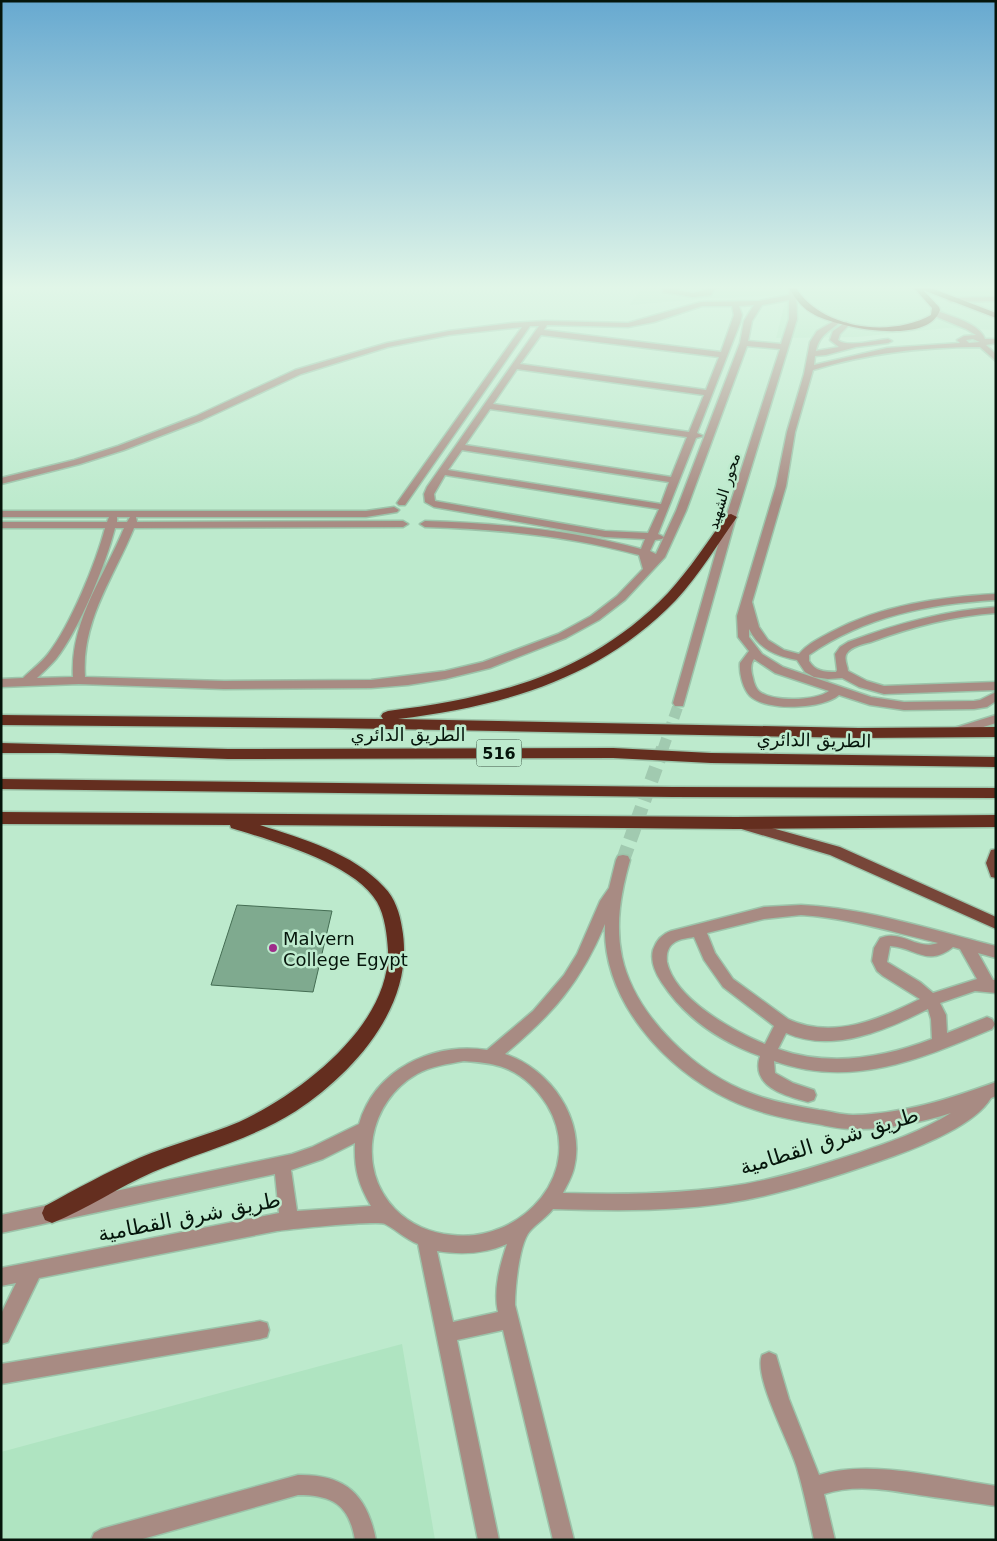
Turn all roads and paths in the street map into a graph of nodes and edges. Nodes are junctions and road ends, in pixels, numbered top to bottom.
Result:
1 (334, 360) edge
2 (503, 360) edge
3 (519, 360) edge
4 (722, 360) edge
5 (738, 360) edge
6 (780, 360) edge
7 (811, 360) edge
8 (840, 360) edge
9 (515, 366) junction
10 (809, 368) junction
11 (708, 392) junction
12 (488, 406) junction
13 (692, 434) junction
14 (709, 437) junction
15 (460, 447) junction
16 (443, 472) junction
17 (674, 480) junction
18 (1, 481) edge
19 (402, 503) junction
20 (432, 503) junction
21 (664, 507) junction
22 (394, 510) junction
23 (136, 513) junction
24 (1, 514) edge
25 (731, 517) junction
26 (112, 519) junction
27 (132, 524) junction
28 (414, 524) junction
29 (1, 525) edge
30 (652, 536) junction
31 (669, 539) junction
32 (644, 553) junction
33 (660, 556) junction
34 (648, 568) junction
35 (996, 597) edge
36 (747, 602) junction
37 (996, 610) edge
38 (755, 652) junction
39 (803, 658) junction
40 (842, 673) junction
41 (79, 680) junction
42 (26, 682) junction
43 (1, 683) edge
44 (863, 684) junction
45 (996, 686) edge
46 (837, 690) junction
47 (852, 695) junction
48 (996, 696) edge
49 (678, 703) tunnel mouth
50 (1, 720) edge
51 (996, 720) edge
52 (334, 723) junction
53 (996, 732) edge
54 (951, 733) junction
55 (1, 748) edge
56 (996, 762) edge
57 (1, 784) edge
58 (996, 793) edge
59 (1, 818) edge
60 (221, 819) junction
61 (996, 821) edge
62 (736, 823) junction
63 (996, 854) edge
64 (623, 860) tunnel mouth
65 (996, 873) edge
66 (614, 888) junction
67 (996, 923) edge
68 (698, 930) junction
69 (958, 942) junction
70 (996, 952) edge
71 (993, 987) edge
72 (931, 1000) junction
73 (783, 1024) junction
74 (987, 1024) dead end
75 (940, 1042) junction
76 (768, 1052) junction
77 (491, 1056) junction
78 (992, 1091) edge
79 (808, 1094) dead end
80 (364, 1130) junction
81 (282, 1164) junction
82 (551, 1200) junction
83 (52, 1214) junction
84 (387, 1214) junction
85 (289, 1220) junction
86 (1, 1224) edge
87 (521, 1228) junction
88 (426, 1239) junction
89 (34, 1269) junction
90 (1, 1277) edge
91 (509, 1318) junction
92 (260, 1330) dead end
93 (446, 1334) junction
94 (1, 1335) edge
95 (769, 1362) dead end
96 (1, 1374) edge
97 (813, 1487) junction
98 (996, 1496) edge
99 (101, 1540) edge
100 (366, 1540) edge
101 (489, 1540) edge
102 (564, 1540) edge
103 (826, 1540) edge

1 - 18 street
2 - 19 street
3 - 9 street
4 - 11 street
5 - 14 street
6 - 25 street, محور الشهيد
7 - 10 street
8 - 10 street
9 - 11 street
9 - 12 street
10 - 36 street
11 - 13 street
12 - 13 street
12 - 15 street
13 - 14 street
13 - 17 street
14 - 31 street
15 - 16 street
15 - 17 street
16 - 20 street
16 - 21 street
17 - 21 street
19 - 20 street
19 - 22 street
20 - 28 street
20 - 30 street
21 - 30 street
22 - 23 street
22 - 28 street
23 - 26 street
23 - 27 street
24 - 26 street
25 - 49 street, محور الشهيد
25 - 52 highway
26 - 27 street
26 - 29 street
26 - 42 street
27 - 28 street
27 - 41 street
28 - 32 street
30 - 31 street
30 - 32 street
31 - 33 street
32 - 33 street
32 - 34 street
33 - 34 street
34 - 41 street
35 - 39 street
36 - 38 street
36 - 39 street
37 - 40 street
38 - 46 street
38 - 46 street
39 - 40 street
40 - 44 street
41 - 42 street
42 - 43 street
44 - 45 street
44 - 47 street
46 - 47 street
47 - 48 street
50 - 52 highway, الطريق الدائري / 516
51 - 54 street
52 - 54 highway, الطريق الدائري / 516
53 - 54 highway, الطريق الدائري / 516
55 - 56 highway, الطريق الدائري / 516
57 - 58 highway, 516
59 - 60 highway
60 - 62 highway
60 - 83 highway
61 - 62 highway
62 - 67 main road
63 - 65 main road
64 - 66 street, طريق شرق القطامية
66 - 77 street
66 - 78 street, طريق شرق القطامية
68 - 69 street
68 - 73 street
68 - 76 street
69 - 70 street
69 - 71 street
69 - 72 street
71 - 72 street
72 - 73 street
72 - 75 street
73 - 76 street
74 - 75 street
75 - 76 street
76 - 79 street
77 - 80 street
77 - 82 street
78 - 82 street, طريق شرق القطامية
80 - 81 street, طريق شرق القطامية
80 - 84 street
81 - 83 street, طريق شرق القطامية
81 - 85 street
82 - 87 street
83 - 86 street, طريق شرق القطامية
84 - 85 street, طريق شرق القطامية
84 - 88 street
85 - 89 street, طريق شرق القطامية
87 - 88 street
87 - 91 street
88 - 93 street
89 - 90 street, طريق شرق القطامية
89 - 94 street
91 - 93 street
91 - 102 street
92 - 96 street
93 - 101 street
95 - 97 street
97 - 98 street
97 - 103 street
99 - 100 street

